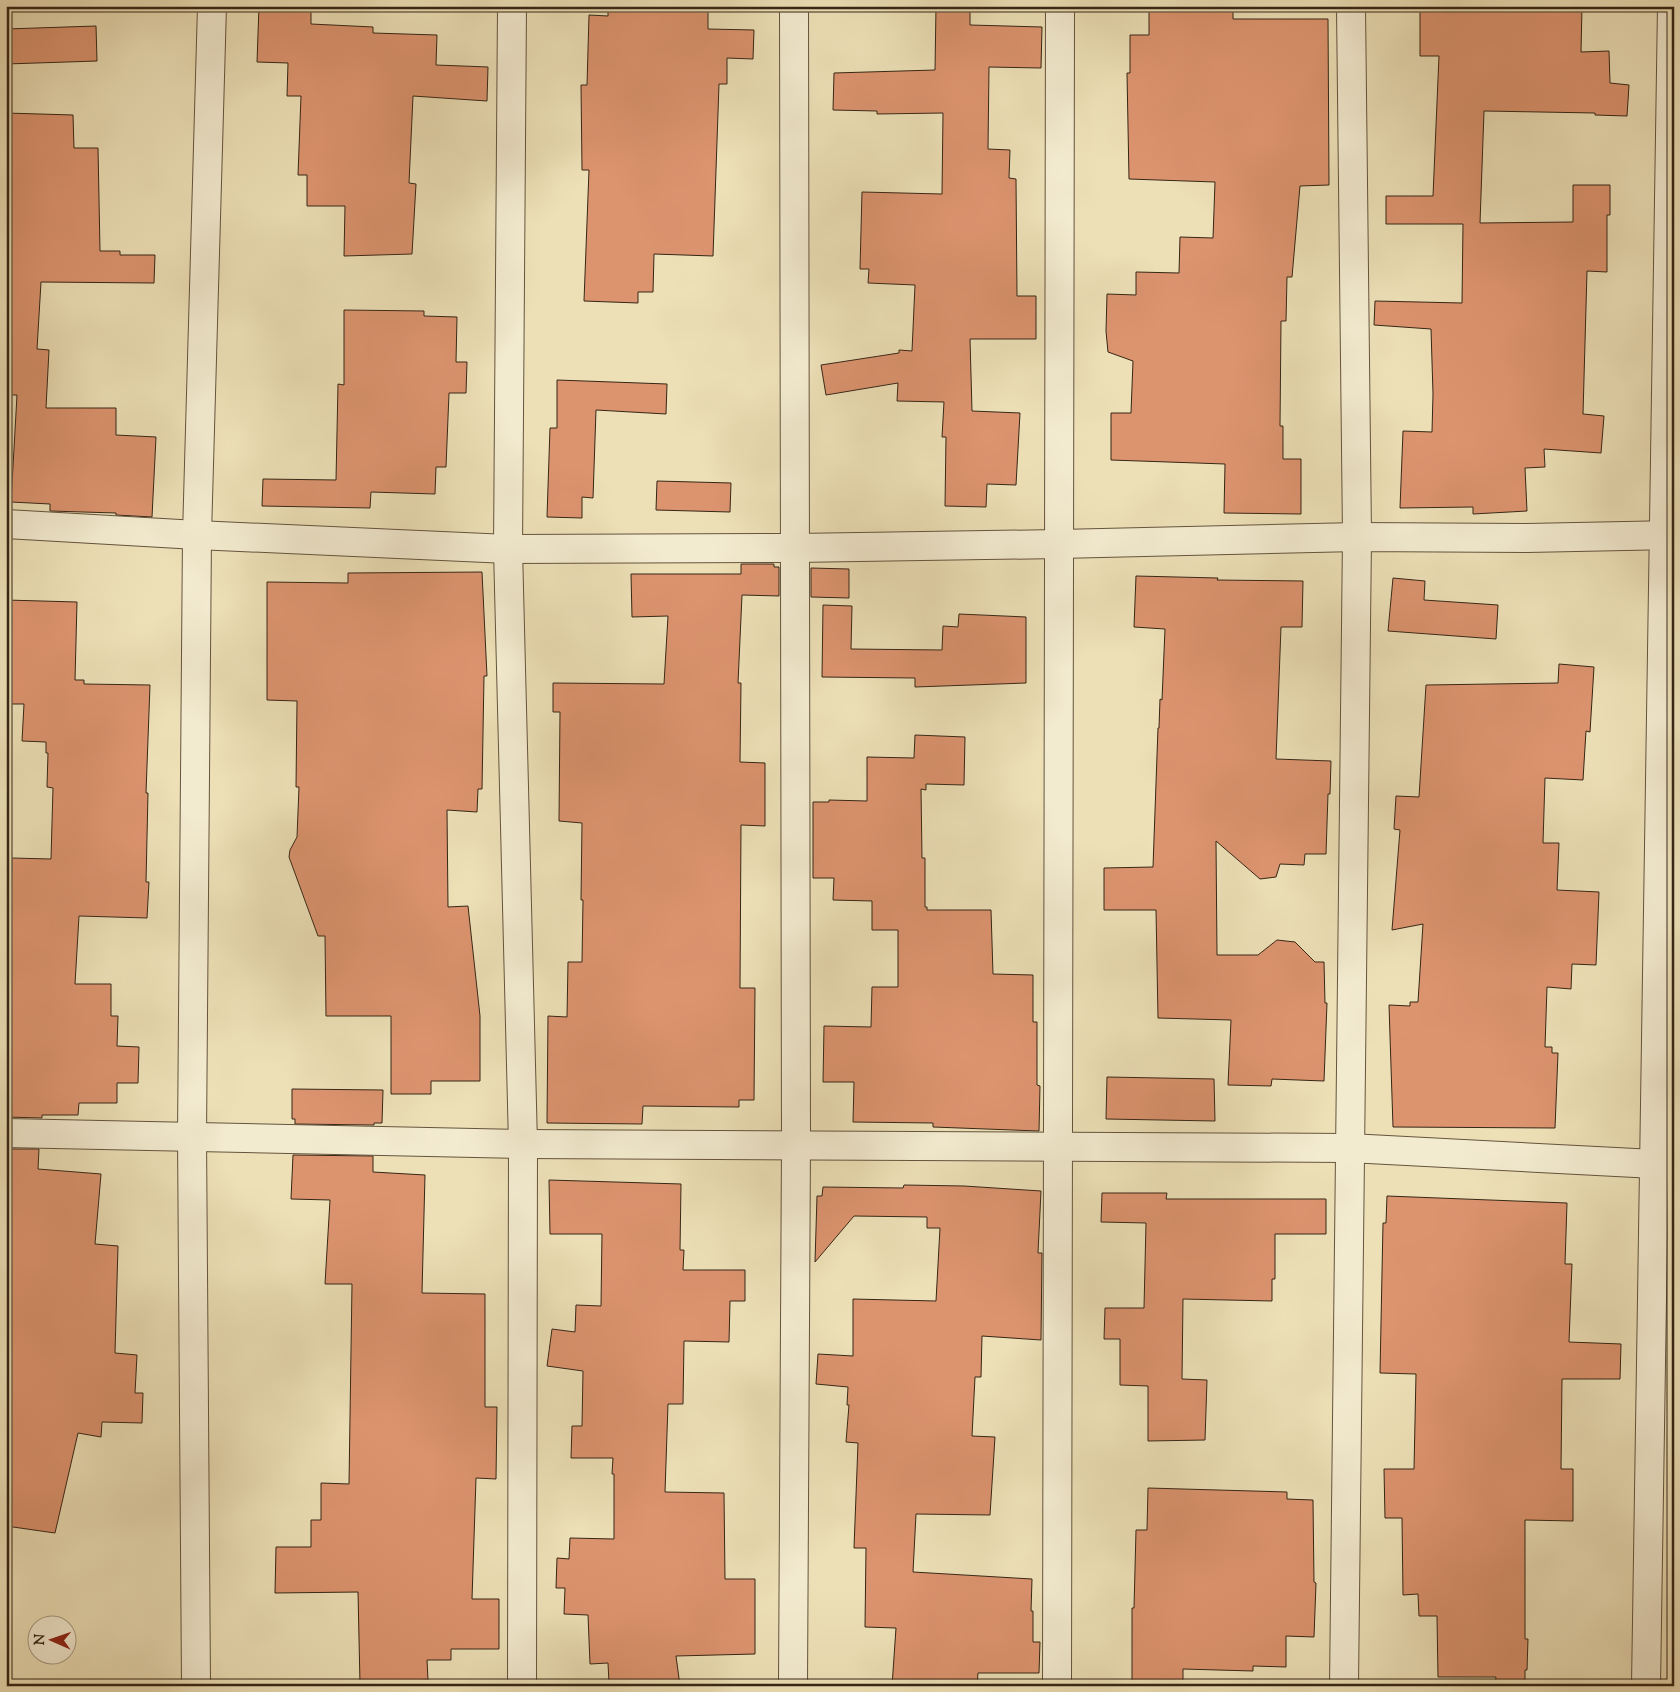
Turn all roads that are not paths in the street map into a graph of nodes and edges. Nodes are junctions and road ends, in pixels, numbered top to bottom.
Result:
1 (212, 6) edge
2 (512, 6) edge
3 (794, 6) edge
4 (1060, 6) edge
5 (1351, 6) edge
6 (1672, 6) edge
7 (6, 524) edge
8 (197, 535) junction
9 (1668, 535) edge
10 (1357, 537) junction
11 (1059, 544) junction
12 (795, 548) junction
13 (508, 549) junction
14 (6, 1133) edge
15 (192, 1136) junction
16 (523, 1144) junction
17 (796, 1144) junction
18 (1057, 1146) junction
19 (1349, 1148) junction
20 (1664, 1164) edge
21 (196, 1686) edge
22 (522, 1686) edge
23 (793, 1686) edge
24 (1057, 1686) edge
25 (1344, 1686) edge
26 (1646, 1686) edge

1 - 8 street
2 - 13 street
3 - 12 street
4 - 11 street
5 - 10 street
6 - 9 street
7 - 8 street
8 - 13 street
8 - 15 street
9 - 10 street
9 - 20 street
10 - 11 street
10 - 19 street
11 - 12 street
11 - 18 street
12 - 13 street
12 - 17 street
13 - 16 street
14 - 15 street
15 - 16 street
15 - 21 street
16 - 17 street
16 - 22 street
17 - 18 street
17 - 23 street
18 - 19 street
18 - 24 street
19 - 20 street
19 - 25 street
20 - 26 street

